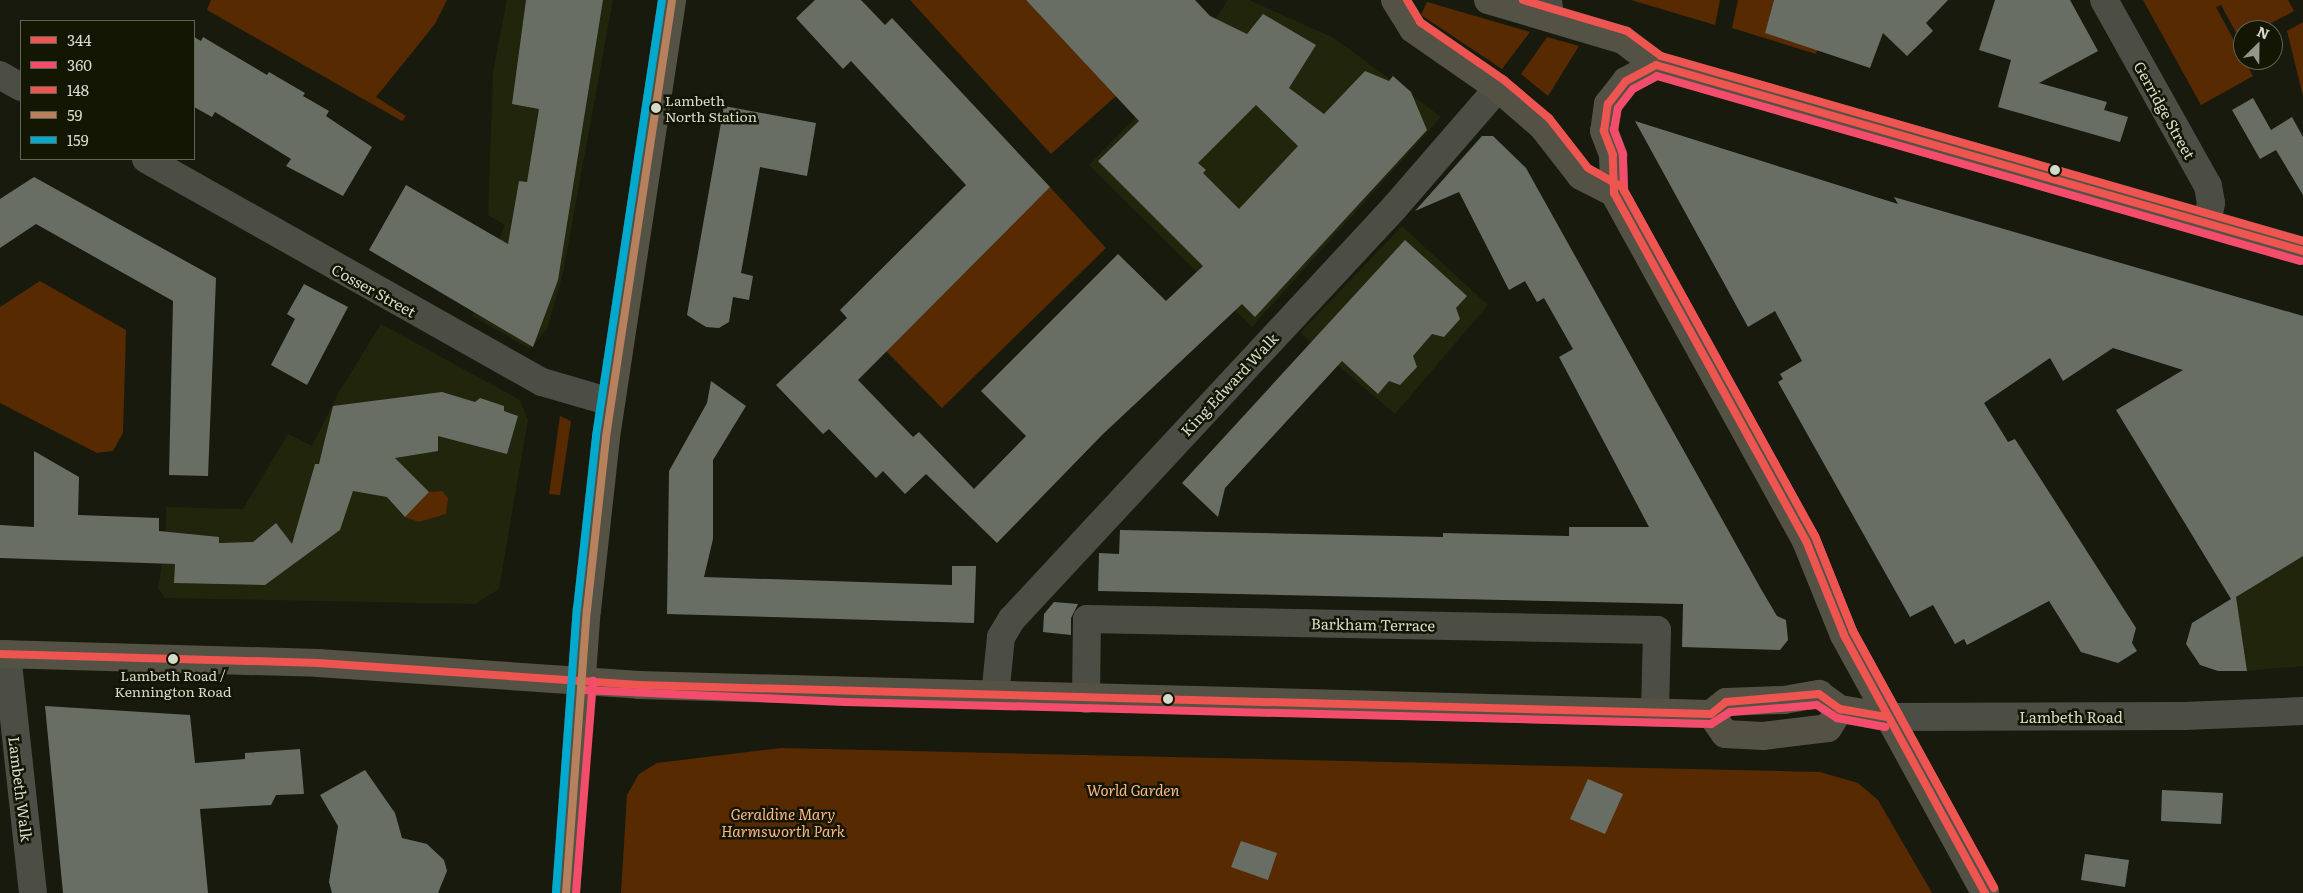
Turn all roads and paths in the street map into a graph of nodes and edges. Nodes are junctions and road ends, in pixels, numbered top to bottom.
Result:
1 (672, 0) edge
2 (1395, 0) edge
3 (1488, 0) edge
4 (2104, 0) edge
5 (1549, 9) edge
6 (1656, 65) junction
7 (0, 75) edge
8 (20, 87) edge
9 (1498, 88) junction
10 (148, 160) edge
11 (1614, 193) junction
12 (2207, 224) junction
13 (2303, 251) edge
14 (611, 402) junction
15 (4, 654) edge
16 (583, 680) junction
17 (995, 696) junction
18 (1086, 699) junction
19 (1840, 709) junction
20 (1655, 711) junction
21 (2303, 712) edge
22 (1711, 714) junction
23 (1887, 717) junction
24 (34, 893) edge
25 (566, 893) edge
26 (1985, 893) edge

1 - 14 main road
2 - 9 main road
3 - 5 main road
4 - 12 street, Gerridge Street
5 - 6 main road
6 - 11 main road
6 - 12 main road
7 - 8 street
9 - 11 main road
9 - 17 street, King Edward Walk
10 - 14 street, Cosser Street
11 - 23 main road
12 - 13 main road
14 - 16 main road
15 - 16 main road
15 - 24 street, Lambeth Walk
16 - 17 main road
16 - 25 main road
17 - 18 main road
18 - 20 main road
18 - 20 street, Barkham Terrace
19 - 22 main road, Lambeth Road
19 - 22 main road
19 - 23 main road, Lambeth Road
20 - 22 main road
21 - 23 street, Lambeth Road
23 - 26 main road

